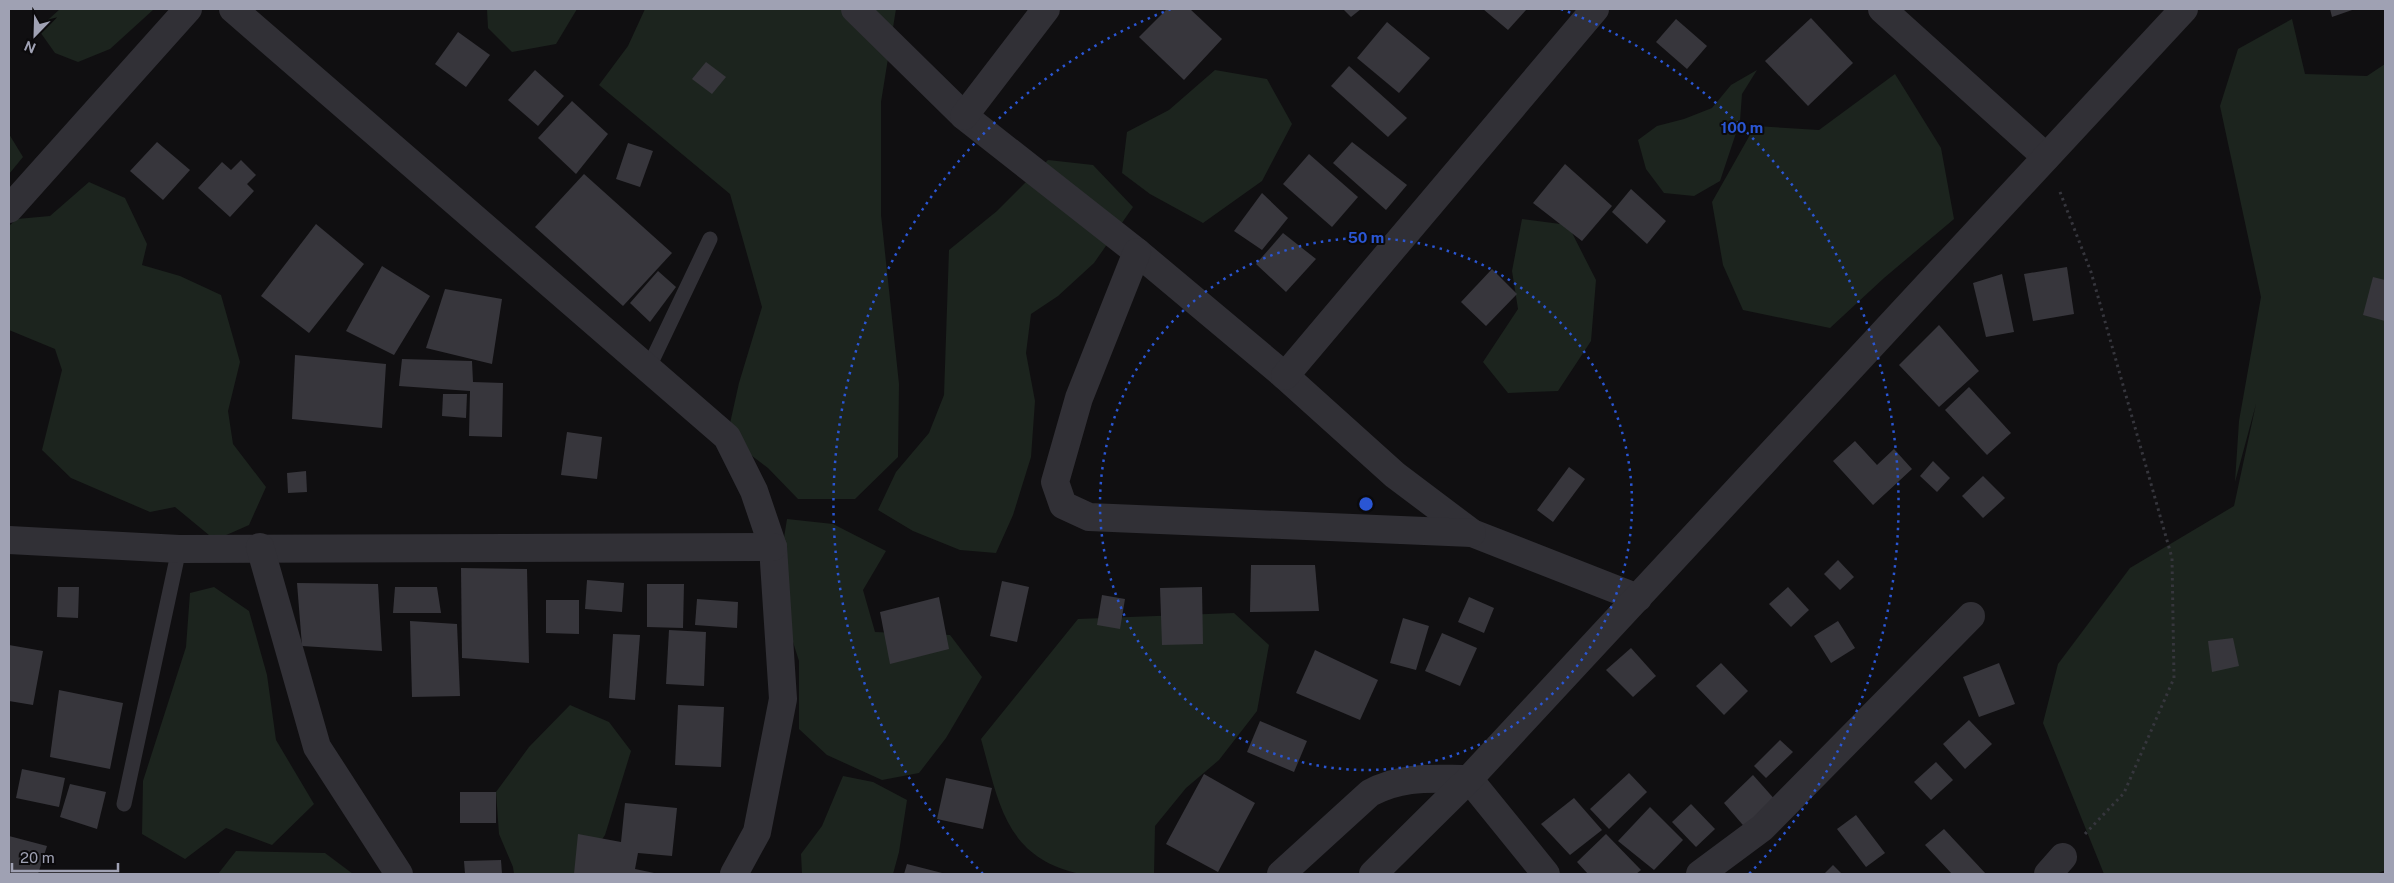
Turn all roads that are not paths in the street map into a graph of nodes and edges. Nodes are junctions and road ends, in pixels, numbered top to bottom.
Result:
1 (188, 9) edge
2 (233, 9) edge
3 (856, 9) edge
4 (1046, 9) edge
5 (1595, 9) edge
6 (1882, 9) edge
7 (2184, 9) edge
8 (964, 116) junction
9 (2046, 157) junction
10 (9, 209) edge
11 (710, 239) dead end
12 (1137, 252) junction
13 (648, 369) junction
14 (1285, 376) junction
15 (1472, 533) junction
16 (9, 540) edge
17 (260, 547) junction
18 (773, 547) junction
19 (179, 549) junction
20 (1638, 598) junction
21 (1971, 616) dead end
22 (1469, 779) junction
23 (124, 804) dead end
24 (399, 874) edge
25 (734, 874) edge
26 (1281, 874) edge
27 (1373, 874) edge
28 (1546, 874) edge
29 (1700, 874) edge

1 - 10 street
2 - 13 street
3 - 8 street
4 - 8 street
5 - 14 street
6 - 9 street
7 - 9 street
8 - 12 street
9 - 20 street
11 - 13 lane
12 - 14 street
12 - 15 street
13 - 18 street
14 - 15 street
15 - 20 street
16 - 19 street
17 - 18 street
17 - 19 street
17 - 24 street
18 - 25 street
19 - 23 lane
20 - 22 street
21 - 29 street
22 - 26 street
22 - 27 street
22 - 28 street

